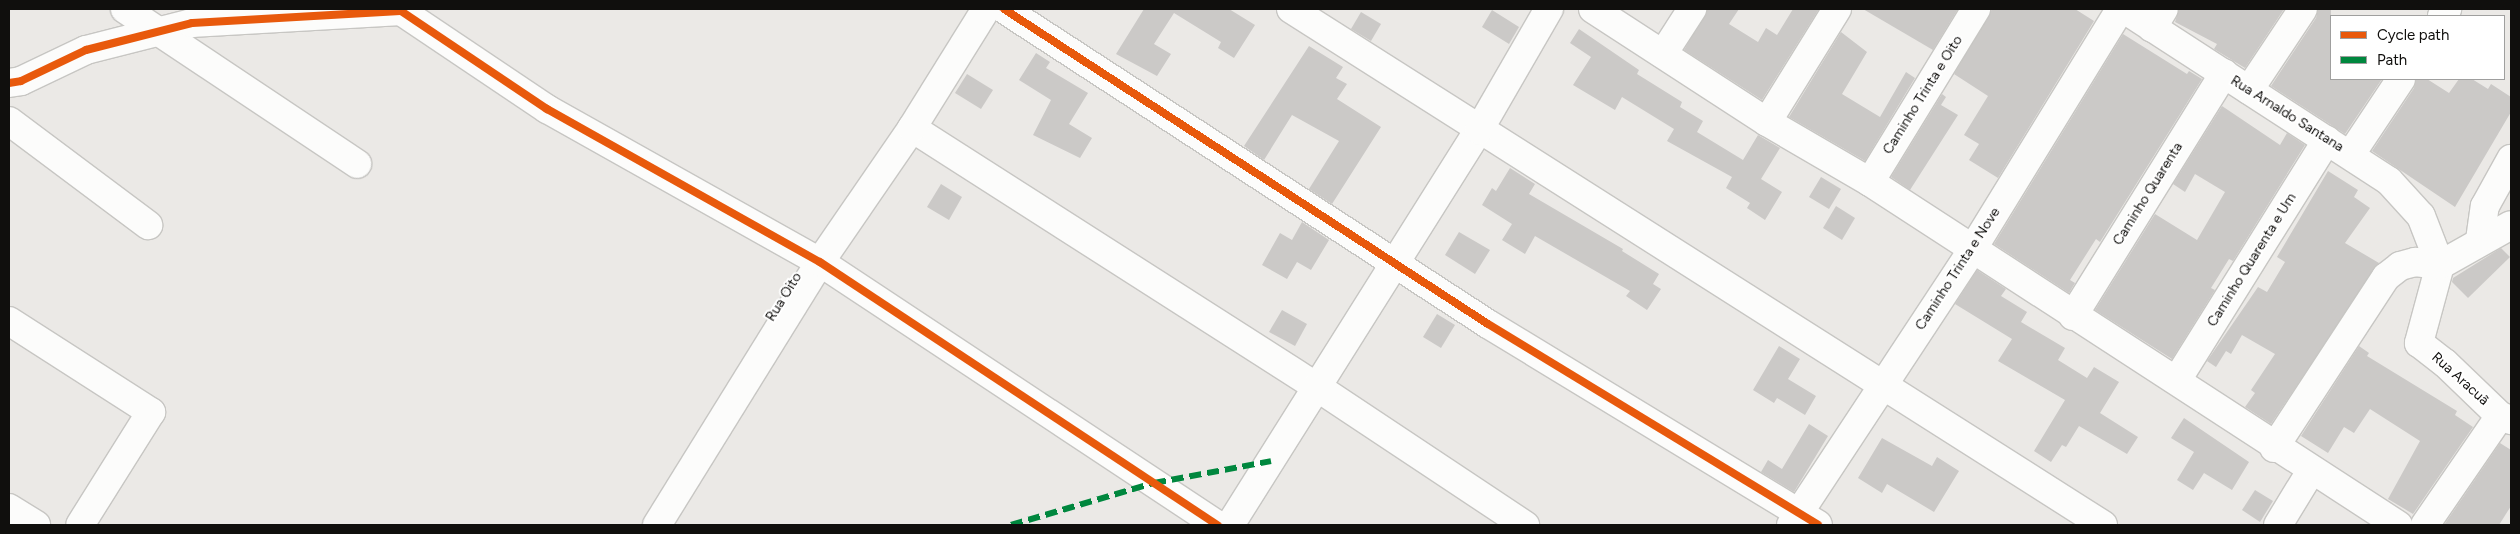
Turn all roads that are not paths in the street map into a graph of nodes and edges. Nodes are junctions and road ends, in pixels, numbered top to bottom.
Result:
1 (125, 9) edge
2 (986, 9) edge
3 (1004, 9) edge
4 (1291, 9) edge
5 (1549, 9) edge
6 (1593, 9) edge
7 (1692, 9) edge
8 (1837, 9) edge
9 (1976, 9) edge
10 (2120, 9) edge
11 (2124, 9) edge
12 (2303, 9) edge
13 (400, 10) edge
14 (2158, 19) edge
15 (158, 32) junction
16 (1663, 54) junction
17 (2224, 73) junction
18 (2399, 80) edge
19 (9, 83) edge
20 (2249, 90) junction
21 (9, 121) edge
22 (1767, 122) junction
23 (912, 128) junction
24 (1479, 130) junction
25 (2327, 140) junction
26 (2351, 154) junction
27 (2511, 159) edge
28 (357, 164) dead end
29 (1870, 182) junction
30 (148, 225) dead end
31 (2511, 225) edge
32 (2480, 240) junction
33 (1972, 250) junction
34 (820, 262) junction
35 (1393, 262) junction
36 (2440, 265) junction
37 (2073, 316) junction
38 (9, 321) edge
39 (2177, 380) junction
40 (1880, 386) junction
41 (1317, 387) junction
42 (2506, 418) edge
43 (2274, 448) junction
44 (2311, 471) junction
45 (9, 508) edge
46 (1802, 521) edge
47 (36, 525) edge
48 (80, 525) edge
49 (657, 525) edge
50 (1218, 525) edge
51 (1230, 525) edge
52 (1524, 525) edge
53 (2103, 525) edge
54 (2278, 525) edge
55 (2398, 525) edge
56 (2425, 525) edge

1 - 15 street
2 - 23 street, Rua Oito
3 - 35 street
4 - 24 street
5 - 24 street
6 - 16 street
7 - 16 street
8 - 22 street
9 - 29 street, Caminho Trinta e Oito
10 - 33 street, Caminho Trinta e Nove
11 - 14 street, Rua Arnaldo Santana
12 - 20 street
13 - 15 street
13 - 34 street
14 - 17 street, Rua Arnaldo Santana
15 - 19 street
15 - 28 street
16 - 22 street
17 - 20 street, Rua Arnaldo Santana
17 - 37 street, Caminho Quarenta
18 - 26 street
20 - 25 street, Rua Arnaldo Santana
21 - 30 street
22 - 29 street
23 - 34 street, Rua Oito
23 - 41 street
24 - 35 street
24 - 40 street
25 - 26 street, Rua Arnaldo Santana
25 - 39 street, Caminho Quarenta e Um
26 - 36 street, Rua Arnaldo Santana
27 - 32 street
29 - 33 street
31 - 32 street
32 - 36 street
33 - 37 street
33 - 40 street, Caminho Trinta e Nove
34 - 49 street, Rua Oito
34 - 50 street
35 - 41 street
35 - 46 street
36 - 42 street, Rua Aracuã
36 - 43 street
37 - 39 street
38 - 48 street
39 - 43 street
40 - 46 street, Caminho Trinta e Nove
40 - 53 street
41 - 51 street
41 - 52 street
42 - 56 street
43 - 44 street
44 - 54 street
44 - 55 street
45 - 47 street

